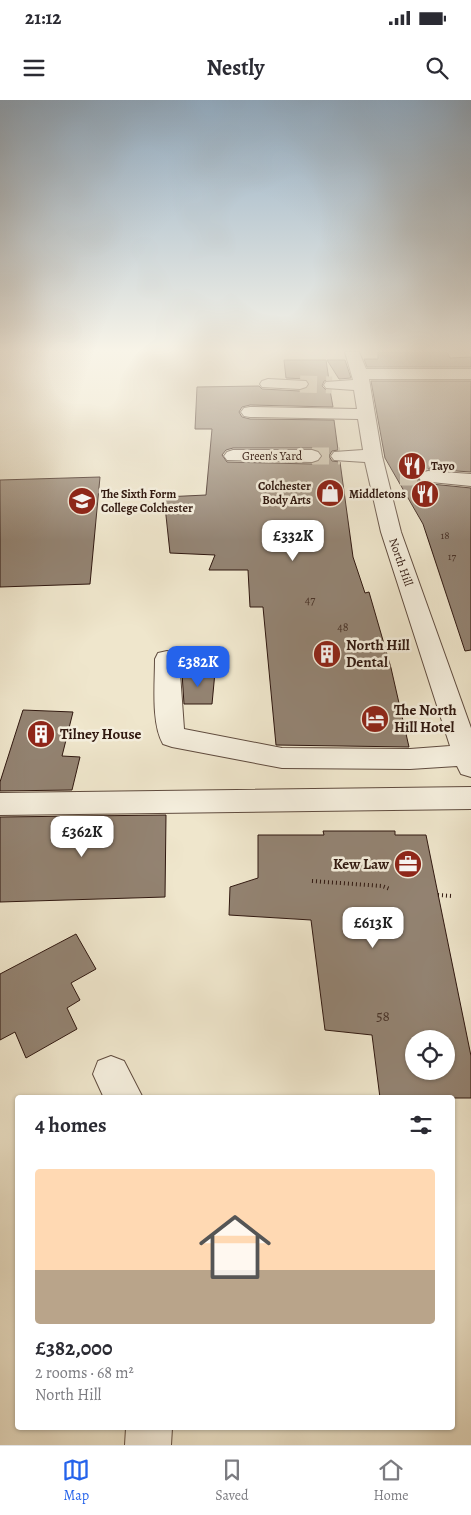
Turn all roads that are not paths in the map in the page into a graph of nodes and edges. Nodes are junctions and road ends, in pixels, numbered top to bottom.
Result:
1 (366, 414) edge
2 (233, 456) dead end
3 (312, 456) tunnel mouth
4 (340, 456) tunnel mouth
5 (381, 470) junction
6 (428, 477) tunnel mouth
7 (471, 480) edge
8 (168, 659) dead end
9 (469, 761) edge
10 (471, 798) edge
11 (0, 804) edge
12 (149, 1430) edge
13 (148, 1445) edge

1 - 5 street, North Hill
2 - 3 street, Green's Yard
4 - 5 street
5 - 9 street, North Hill
6 - 7 street
8 - 9 street
10 - 11 street
12 - 13 street

